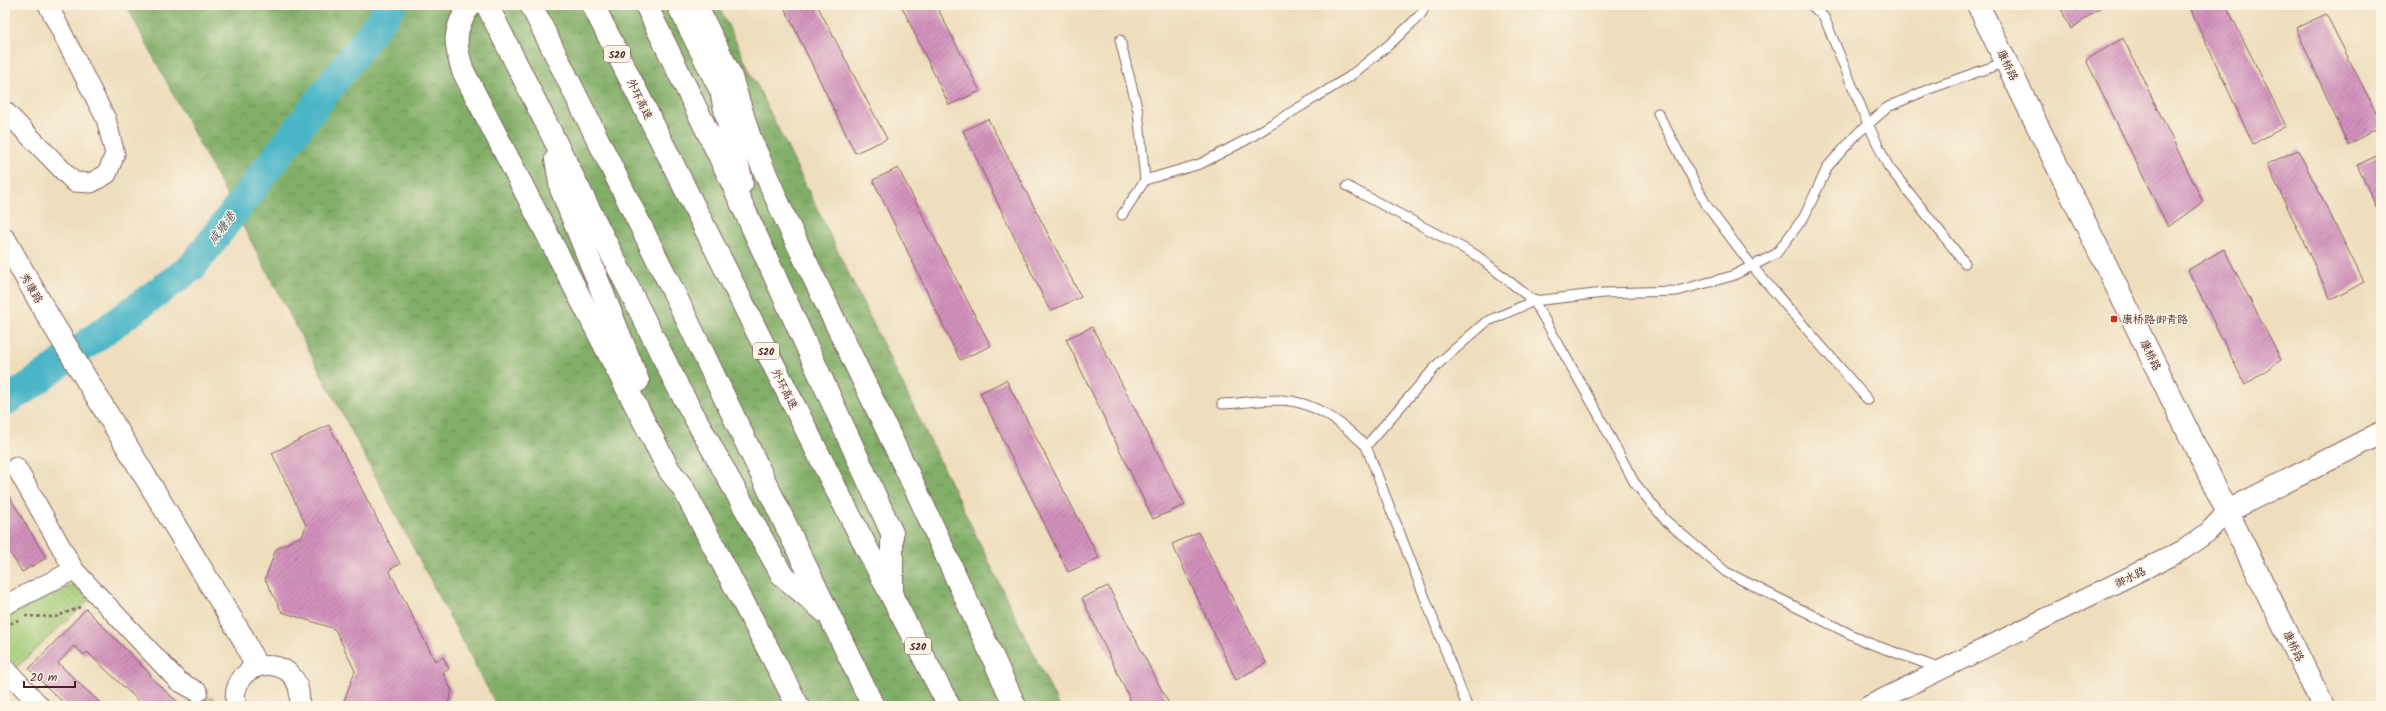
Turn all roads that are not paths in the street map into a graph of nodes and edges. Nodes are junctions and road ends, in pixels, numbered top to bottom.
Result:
1 (48, 5) edge
2 (470, 5) edge
3 (486, 5) edge
4 (531, 5) edge
5 (593, 5) edge
6 (646, 5) edge
7 (678, 5) edge
8 (696, 5) edge
9 (1426, 5) edge
10 (1811, 5) edge
11 (1978, 5) edge
12 (1120, 40) dead end
13 (2006, 62) junction
14 (722, 93) junction
15 (5, 111) edge
16 (1658, 113) dead end
17 (1868, 124) junction
18 (551, 134) junction
19 (750, 138) junction
20 (1145, 180) junction
21 (1347, 186) dead end
22 (1122, 215) dead end
23 (752, 225) junction
24 (5, 240) edge
25 (1965, 263) dead end
26 (1752, 266) junction
27 (1534, 301) junction
28 (1868, 400) dead end
29 (1222, 404) dead end
30 (2381, 433) edge
31 (1366, 446) junction
32 (16, 467) dead end
33 (683, 488) junction
34 (2228, 511) junction
35 (74, 570) junction
36 (892, 598) junction
37 (5, 605) edge
38 (831, 618) junction
39 (256, 666) junction
40 (5, 668) edge
41 (1945, 670) junction
42 (198, 692) dead end
43 (40, 706) edge
44 (236, 706) edge
45 (299, 706) edge
46 (798, 706) edge
47 (874, 706) edge
48 (949, 706) edge
49 (1015, 706) edge
50 (1468, 706) edge
51 (1868, 706) edge
52 (2323, 706) edge

1 - 15 street
2 - 33 main road
3 - 18 main road
4 - 38 main road
5 - 36 main road, 外环高速 / S20
6 - 23 main road
7 - 14 main road
8 - 19 main road
9 - 20 lane
10 - 17 lane
11 - 13 main road, 康桥路
12 - 20 lane
13 - 17 lane
13 - 34 main road, 康桥路
14 - 19 main road
14 - 23 main road
16 - 26 lane
17 - 25 lane
17 - 26 lane
18 - 33 main road
18 - 38 main road
19 - 49 main road
20 - 22 lane
21 - 27 lane
23 - 36 main road
24 - 39 main road, 秀康路
26 - 27 lane
26 - 28 lane
27 - 31 lane
27 - 41 lane
29 - 31 lane
30 - 34 main road, 御水路
31 - 50 lane
32 - 35 street
33 - 46 main road
34 - 41 street, 御水路
34 - 52 main road, 康桥路
35 - 37 street
35 - 42 street
36 - 48 main road, 外环高速 / S20
38 - 47 main road
39 - 44 street
39 - 45 street
40 - 43 street
41 - 51 street, 御水路

